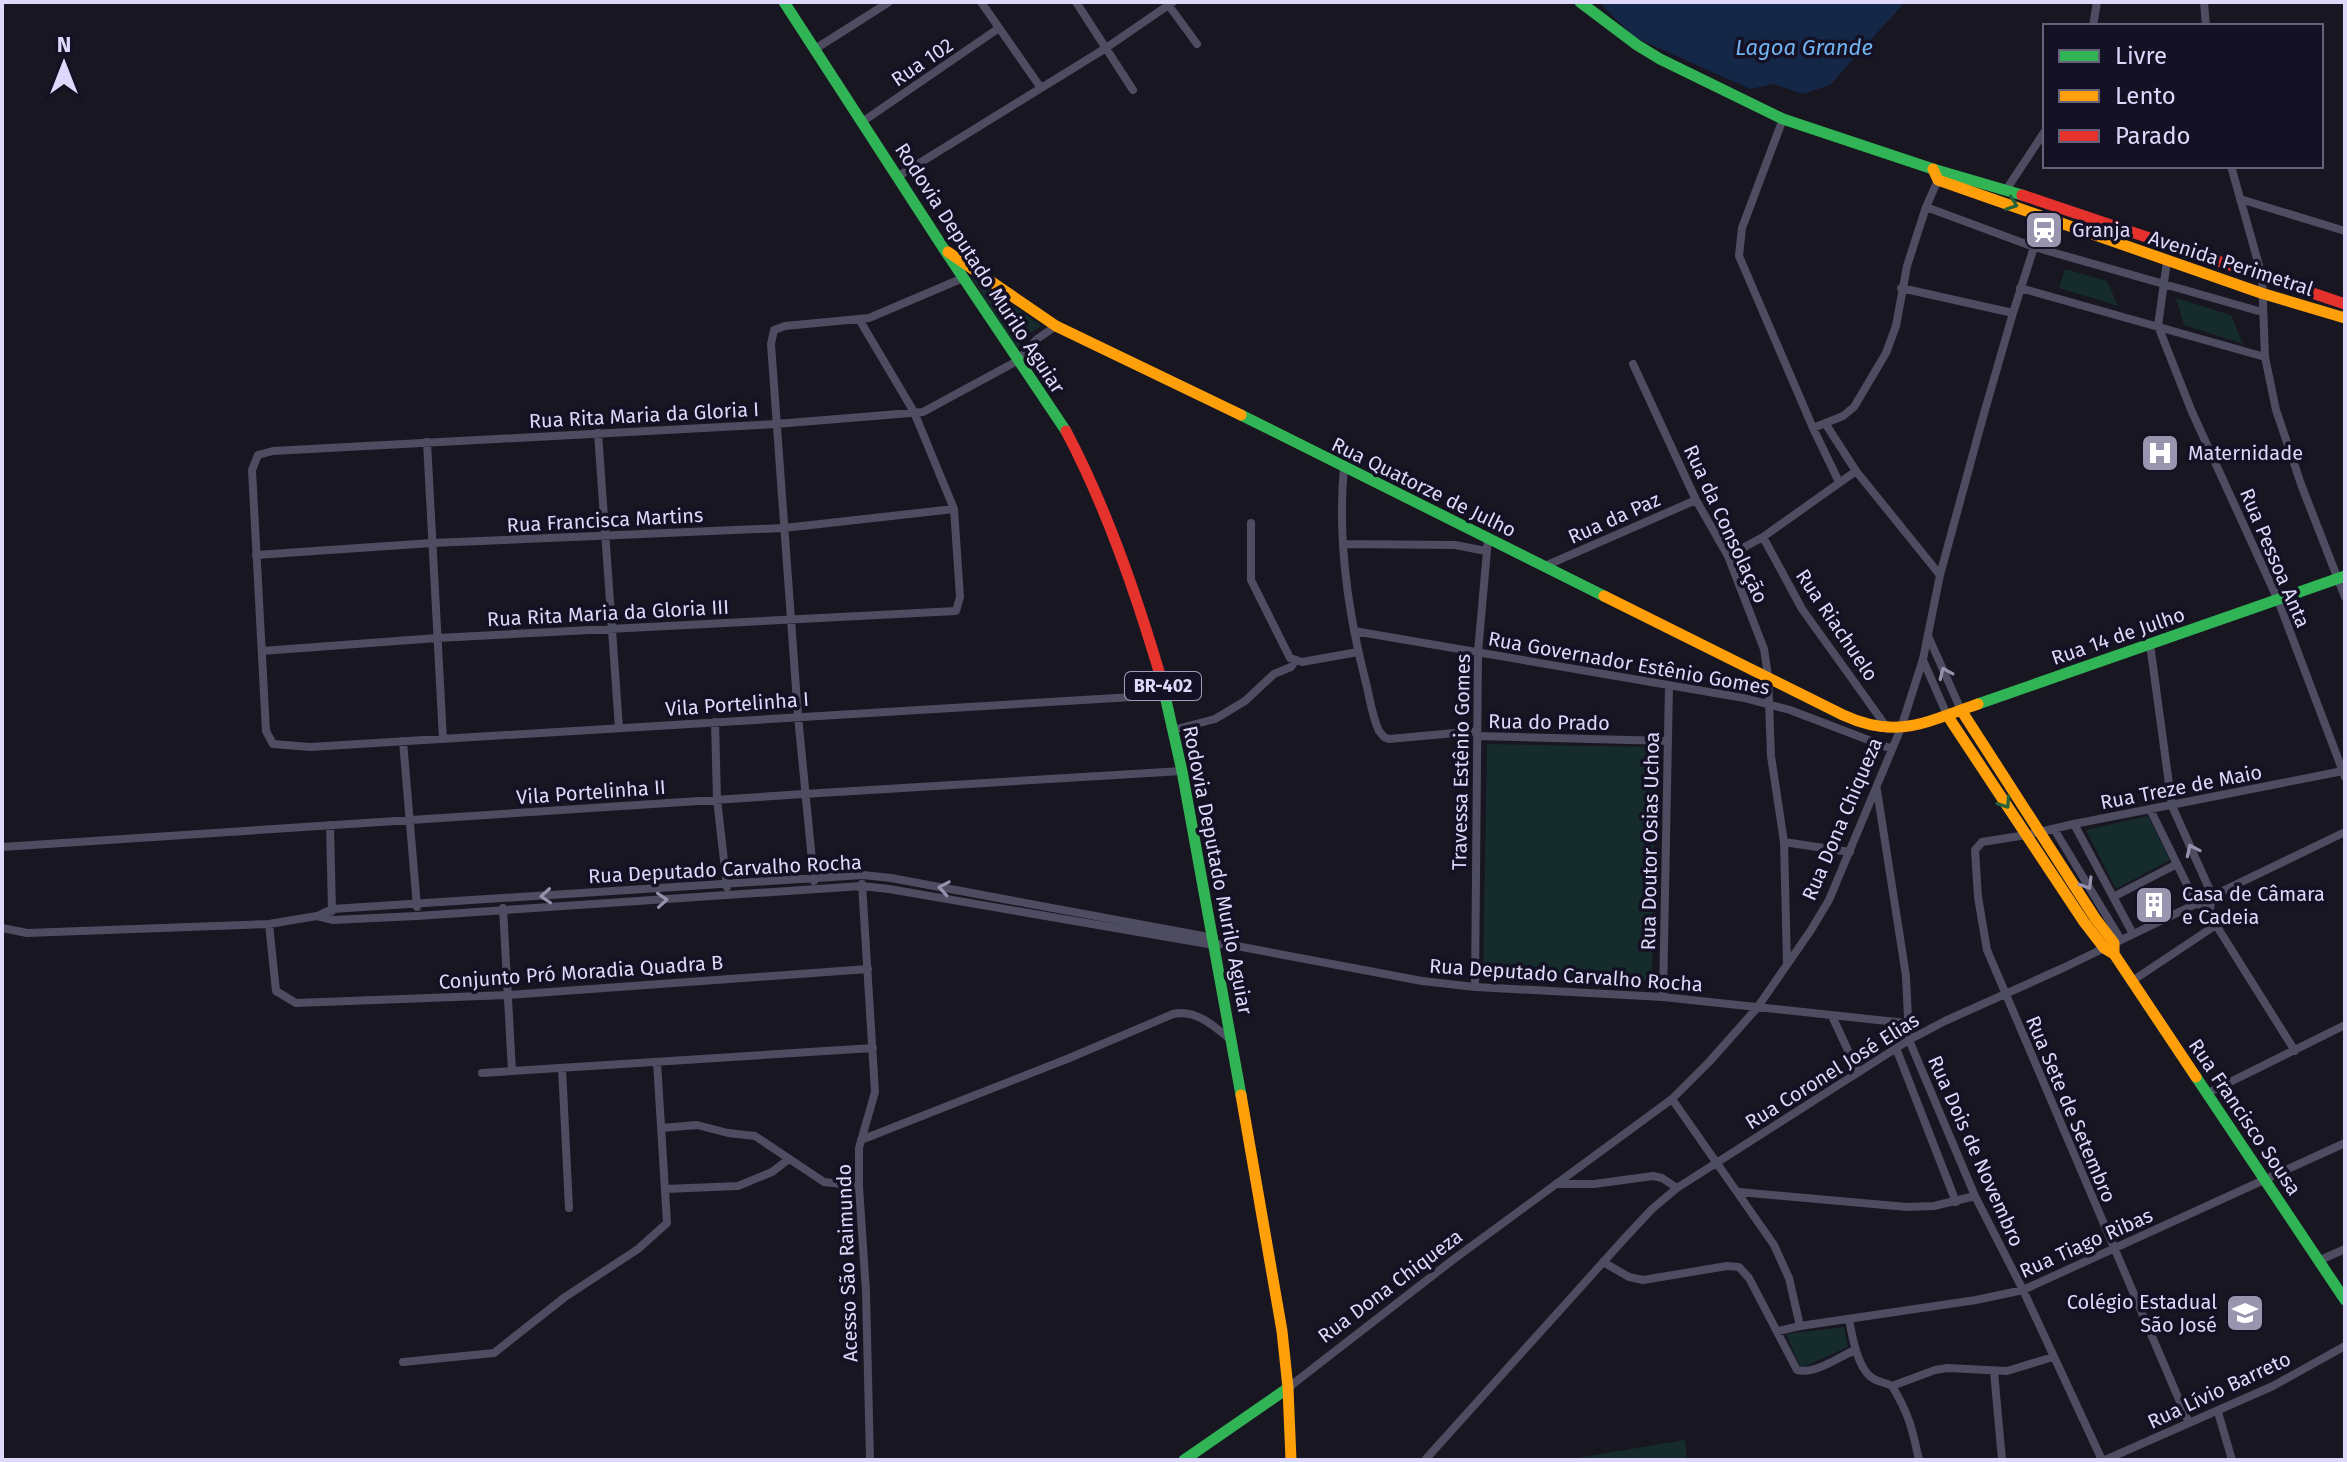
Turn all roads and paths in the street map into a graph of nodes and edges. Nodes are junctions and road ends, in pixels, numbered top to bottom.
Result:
1 (784, 2) edge
2 (889, 2) edge
3 (981, 2) edge
4 (1076, 2) edge
5 (1580, 2) edge
6 (2097, 2) edge
7 (2204, 2) edge
8 (1170, 3) edge
9 (2093, 24) edge
10 (2206, 24) edge
11 (999, 28) junction
12 (1197, 44) dead end
13 (1106, 48) junction
14 (815, 49) junction
15 (1041, 88) junction
16 (1133, 90) dead end
17 (1783, 119) junction
18 (862, 122) junction
19 (2043, 134) edge
20 (2232, 168) edge
21 (1935, 174) junction
22 (897, 177) junction
23 (2006, 190) junction
24 (2240, 199) junction
25 (1926, 207) junction
26 (2049, 211) junction
27 (2345, 231) edge
28 (2034, 247) junction
29 (944, 249) junction
30 (2167, 261) junction
31 (2262, 276) junction
32 (963, 278) junction
33 (2164, 285) junction
34 (1901, 288) junction
35 (2020, 288) junction
36 (2261, 293) junction
37 (2345, 304) edge
38 (2262, 312) junction
39 (2013, 313) junction
40 (2345, 318) edge
41 (859, 319) junction
42 (1056, 326) junction
43 (2158, 326) junction
44 (2265, 357) junction
45 (1019, 360) junction
46 (1633, 364) dead end
47 (914, 412) junction
48 (1825, 423) junction
49 (776, 424) junction
50 (1813, 428) junction
51 (598, 433) junction
52 (427, 442) junction
53 (1344, 467) junction
54 (1856, 471) junction
55 (1839, 482) junction
56 (1696, 500) junction
57 (954, 509) junction
58 (1251, 523) dead end
59 (784, 528) junction
60 (606, 536) junction
61 (1763, 537) junction
62 (432, 543) junction
63 (1343, 544) junction
64 (1487, 545) junction
65 (256, 555) junction
66 (1728, 556) junction
67 (1545, 566) junction
68 (1940, 575) junction
69 (2341, 578) edge
70 (2345, 597) edge
71 (2278, 600) junction
72 (791, 619) junction
73 (612, 628) junction
74 (1354, 631) junction
75 (1928, 636) junction
76 (437, 638) junction
77 (2150, 644) junction
78 (262, 651) junction
79 (1358, 652) junction
80 (1478, 652) junction
81 (1923, 659) junction
82 (1295, 661) junction
83 (1768, 676) junction
84 (1669, 685) junction
85 (1166, 695) junction
86 (1770, 704) junction
87 (1961, 710) junction
88 (1947, 715) junction
89 (798, 716) junction
90 (715, 722) junction
91 (619, 728) junction
92 (1901, 728) junction
93 (1888, 729) junction
94 (1173, 730) junction
95 (1477, 734) junction
96 (443, 739) junction
97 (403, 741) junction
98 (1668, 741) junction
99 (1892, 749) junction
100 (1182, 771) junction
101 (2002, 773) junction
102 (2344, 774) edge
103 (1990, 780) junction
104 (1877, 789) junction
105 (804, 794) junction
106 (717, 799) junction
107 (2172, 806) junction
108 (2150, 809) junction
109 (408, 820) junction
110 (2074, 824) junction
111 (330, 825) junction
112 (2054, 829) junction
113 (2040, 832) junction
114 (2345, 832) edge
115 (2026, 835) junction
116 (1784, 842) junction
117 (2, 847) edge
118 (1850, 852) junction
119 (2177, 864) junction
120 (863, 875) junction
121 (814, 879) junction
122 (727, 885) junction
123 (862, 886) junction
124 (2068, 888) junction
125 (815, 889) junction
126 (2212, 895) junction
127 (728, 896) junction
128 (2113, 897) junction
129 (503, 899) junction
130 (2196, 903) junction
131 (416, 905) junction
132 (332, 909) junction
133 (503, 910) junction
134 (2210, 910) junction
135 (1045, 911) junction
136 (317, 916) junction
137 (417, 916) junction
138 (333, 920) junction
139 (269, 924) junction
140 (2216, 925) junction
141 (2, 928) edge
142 (2133, 934) junction
143 (1218, 943) junction
144 (2113, 946) junction
145 (1787, 963) junction
146 (868, 969) junction
147 (2132, 981) junction
148 (1475, 987) junction
149 (2005, 993) junction
150 (508, 995) junction
151 (1663, 997) junction
152 (1757, 1008) junction
153 (1832, 1016) junction
154 (1906, 1023) junction
155 (2345, 1025) edge
156 (1232, 1040) junction
157 (1909, 1040) junction
158 (873, 1048) junction
159 (1896, 1048) junction
160 (2295, 1051) junction
161 (657, 1062) junction
162 (562, 1068) junction
163 (512, 1071) junction
164 (1858, 1072) junction
165 (482, 1073) dead end
166 (2208, 1093) junction
167 (1672, 1099) junction
168 (661, 1128) junction
169 (861, 1140) junction
170 (2345, 1143) edge
171 (789, 1159) junction
172 (1717, 1162) junction
173 (2265, 1180) junction
174 (1556, 1184) junction
175 (859, 1186) junction
176 (1677, 1188) junction
177 (665, 1189) junction
178 (1739, 1192) junction
179 (1975, 1196) junction
180 (1956, 1202) junction
181 (569, 1208) dead end
182 (2345, 1249) edge
183 (2113, 1250) junction
184 (2318, 1261) junction
185 (1603, 1262) junction
186 (2023, 1290) junction
187 (2345, 1300) edge
188 (1849, 1319) junction
189 (1800, 1326) junction
190 (1778, 1331) junction
191 (2345, 1346) edge
192 (1855, 1350) junction
193 (2053, 1357) junction
194 (403, 1362) dead end
195 (1994, 1372) junction
196 (1892, 1386) junction
197 (1288, 1388) junction
198 (2218, 1412) junction
199 (2189, 1423) junction
200 (870, 1460) edge
201 (1184, 1460) edge
202 (1291, 1460) edge
203 (1425, 1460) edge
204 (1919, 1460) edge
205 (2002, 1460) edge
206 (2104, 1460) edge
207 (2232, 1460) edge

1 - 14 main road, Rodovia Deputado Murilo Aguiar / BR-402
2 - 14 street
3 - 11 street
4 - 13 street
5 - 17 main road
6 - 9 street
7 - 10 street
8 - 12 street
8 - 13 street
11 - 15 street
11 - 18 street, Rua 102
13 - 15 street
13 - 16 street
14 - 18 main road, Rodovia Deputado Murilo Aguiar / BR-402
15 - 22 street
17 - 21 main road
17 - 50 street
18 - 22 main road, Rodovia Deputado Murilo Aguiar / BR-402
19 - 23 street
20 - 24 street
21 - 23 main road, Avenida Perimetral
21 - 25 street
21 -> 26 main road, Avenida Perimetral
22 - 29 main road, Rodovia Deputado Murilo Aguiar / BR-402
23 - 26 main road, Avenida Perimetral
24 - 27 street
24 - 31 street
25 - 28 street
25 - 34 street
26 - 30 main road, Avenida Perimetral
26 - 31 main road, Avenida Perimetral
28 - 33 street
28 - 35 street, Rua Dona Chiqueza
29 - 32 main road, Rodovia Deputado Murilo Aguiar / BR-402
29 - 42 main road, Rua Quatorze de Julho
30 - 33 street, Rua Pessoa Anta
30 - 36 main road, Avenida Perimetral
31 - 36 street
31 - 37 main road, Avenida Perimetral
32 - 41 street
32 - 45 main road, Rodovia Deputado Murilo Aguiar / BR-402
33 - 38 street
33 - 43 street, Rua Pessoa Anta
34 - 39 street
34 - 48 street
35 - 39 street, Rua Dona Chiqueza
35 - 43 street
36 - 38 street
36 - 40 main road, Avenida Perimetral
38 - 44 street
39 - 68 street, Rua Dona Chiqueza
41 - 47 street
41 - 49 street
42 - 45 street, Rua Rita Maria da Gloria I
42 - 53 main road, Rua Quatorze de Julho
43 - 44 street
43 - 71 street, Rua Pessoa Anta
44 - 69 street
45 - 47 street, Rua Rita Maria da Gloria I
45 - 85 main road, Rodovia Deputado Murilo Aguiar / BR-402
46 - 56 street, Rua da Consolação
47 - 49 street, Rua Rita Maria da Gloria I
47 - 57 street
48 - 50 street
48 - 54 street
49 - 51 street, Rua Rita Maria da Gloria I
49 - 59 street
50 - 55 street
51 - 52 street, Rua Rita Maria da Gloria I
51 - 60 street
52 - 62 street
52 - 65 street, Rua Rita Maria da Gloria I
53 - 63 street
53 - 64 main road, Rua Quatorze de Julho
54 - 55 street
54 - 68 street
55 - 61 street
56 - 66 street, Rua da Consolação
56 - 67 street, Rua da Paz
57 - 59 street, Rua Francisca Martins
57 - 72 street, Rua Rita Maria da Gloria III
58 - 82 street
59 - 60 street, Rua Francisca Martins
59 - 72 street
60 - 62 street, Rua Francisca Martins
60 - 73 street
61 - 66 street
61 - 93 street, Rua Riachuelo
62 - 65 street, Rua Francisca Martins
62 - 76 street
63 - 64 street
63 - 74 street
64 - 67 main road, Rua Quatorze de Julho
64 - 80 street, Travessa Estênio Gomes
65 - 78 street
66 - 83 street, Rua da Consolação
67 - 83 main road, Rua Quatorze de Julho
68 - 75 street, Rua Dona Chiqueza
69 - 70 street
69 - 71 main road, Rua 14 de Julho
71 - 77 main road, Rua 14 de Julho
71 - 102 street, Rua Pessoa Anta
72 - 73 street, Rua Rita Maria da Gloria III
72 - 89 street
73 - 76 street, Rua Rita Maria da Gloria III
73 - 91 street
74 - 79 street
74 - 80 street, Rua Governador Estênio Gomes
75 - 81 street, Rua Dona Chiqueza
87 -> 75 street, Rua Francisco Sousa
76 - 78 street, Rua Rita Maria da Gloria III
76 - 96 street
77 - 87 main road, Rua 14 de Julho
77 - 107 street
78 - 97 street, Vila Portelinha I
79 - 82 street
79 - 95 street, Rua do Prado
80 - 84 street, Rua Governador Estênio Gomes
80 - 95 street, Travessa Estênio Gomes
81 - 88 street, Rua Francisco Sousa
81 - 92 street, Rua Dona Chiqueza
82 - 94 street
83 - 86 street, Rua da Consolação
83 - 93 main road, Rua Quatorze de Julho
84 - 86 street, Rua Governador Estênio Gomes
84 - 98 street, Rua Doutor Osias Uchoa
85 - 89 street, Vila Portelinha I
85 - 94 main road, Rodovia Deputado Murilo Aguiar / BR-402
86 - 99 street, Rua Governador Estênio Gomes
86 - 116 street, Rua da Consolação
87 - 88 main road, Rua 14 de Julho
87 - 101 main road, Rua Francisco Sousa
88 - 92 main road, Rua 14 de Julho
88 - 103 main road, Rua Francisco Sousa
89 - 90 street, Vila Portelinha I
89 - 105 street
90 - 91 street, Vila Portelinha I
90 - 106 street
91 - 96 street, Vila Portelinha I
92 - 93 main road, Rua Quatorze de Julho
92 - 99 street, Rua Dona Chiqueza
94 - 100 main road, Rodovia Deputado Murilo Aguiar / BR-402
95 - 98 street, Rua do Prado
95 - 148 street, Travessa Estênio Gomes
96 - 97 street, Vila Portelinha I
97 - 109 street
98 - 151 street, Rua Doutor Osias Uchoa
99 - 104 street, Rua Dona Chiqueza
100 - 105 street, Vila Portelinha II
100 - 143 main road, Rodovia Deputado Murilo Aguiar / BR-402
101 - 103 main road
101 - 113 main road, Rua Francisco Sousa
102 - 107 street, Rua Treze de Maio
103 -> 115 main road, Rua Francisco Sousa
104 - 118 street, Rua Dona Chiqueza
104 - 154 street, Rua Dois de Novembro
105 - 106 street, Vila Portelinha II
105 - 121 street
106 - 109 street, Vila Portelinha II
106 - 122 street
107 - 108 street, Rua Treze de Maio
126 -> 107 street
108 - 110 street, Rua Treze de Maio
108 - 119 street
109 - 111 street, Vila Portelinha II
109 - 131 street
110 - 112 street, Rua Treze de Maio
110 - 128 street
111 - 117 street, Vila Portelinha II
111 - 132 street
112 - 113 street, Rua Treze de Maio
112 -> 144 street, Rua Francisco Sousa
113 - 115 street, Rua Treze de Maio
113 - 124 main road, Rua Francisco Sousa
114 - 126 street, Rua Coronel José Elias
115 - 124 main road, Rua Francisco Sousa
115 - 149 street, Rua Sete de Setembro
116 - 118 street
116 - 145 street, Rua da Consolação
118 - 145 street, Rua Dona Chiqueza
119 - 128 street
119 - 130 street
120 - 121 street, Rua Deputado Carvalho Rocha
120 - 123 street, Acesso São Raimundo
135 -> 120 street, Rua Deputado Carvalho Rocha
121 - 122 street, Rua Deputado Carvalho Rocha
121 - 125 street
122 - 127 street
122 -> 129 street, Rua Deputado Carvalho Rocha
123 - 125 street, Rua Deputado Carvalho Rocha
123 - 135 street, Rua Deputado Carvalho Rocha
123 - 146 street, Acesso São Raimundo
124 - 144 main road, Rua Francisco Sousa
125 - 127 street, Rua Deputado Carvalho Rocha
126 - 130 street, Rua Coronel José Elias
126 - 134 street
133 -> 127 street, Rua Deputado Carvalho Rocha
128 - 142 street
129 - 131 street, Rua Deputado Carvalho Rocha
129 - 133 street
130 - 134 street
130 - 142 street, Rua Coronel José Elias
131 - 132 street, Rua Deputado Carvalho Rocha
131 - 137 street
132 - 136 street, Rua Deputado Carvalho Rocha
132 - 138 street
133 - 137 street, Rua Deputado Carvalho Rocha
133 - 150 street
134 - 140 street
135 - 143 street, Rua Deputado Carvalho Rocha
136 - 138 street, Rua Deputado Carvalho Rocha
136 - 139 street, Rua Deputado Carvalho Rocha
137 - 138 street, Rua Deputado Carvalho Rocha
139 - 141 street, Rua Deputado Carvalho Rocha
139 - 150 street, Conjunto Pró Moradia Quadra B
140 - 147 street
140 - 160 street
142 - 144 street, Rua Coronel José Elias
143 - 148 street, Rua Deputado Carvalho Rocha
143 - 156 main road, Rodovia Deputado Murilo Aguiar / BR-402
144 - 147 main road, Rua Francisco Sousa
144 - 149 street, Rua Coronel José Elias
145 - 152 street, Rua Dona Chiqueza
146 - 150 street, Conjunto Pró Moradia Quadra B
146 - 158 street, Acesso São Raimundo
147 - 166 main road, Rua Francisco Sousa
148 - 151 street, Rua Deputado Carvalho Rocha
149 - 157 street, Rua Coronel José Elias
149 - 183 street, Rua Sete de Setembro
150 - 163 street
151 - 152 street, Rua Deputado Carvalho Rocha
152 - 153 street, Rua Deputado Carvalho Rocha
152 - 167 street, Rua Dona Chiqueza
153 - 154 street, Rua Deputado Carvalho Rocha
153 - 164 street
154 - 157 street, Rua Dois de Novembro
155 - 160 street
156 - 169 street
156 - 197 main road, Rodovia Deputado Murilo Aguiar / BR-402
157 - 159 street, Rua Coronel José Elias
157 - 179 street, Rua Dois de Novembro
158 - 161 street
158 - 169 street, Acesso São Raimundo
159 - 164 street, Rua Coronel José Elias
159 - 180 street
160 - 166 street
161 - 162 street
161 - 168 street
162 - 163 street
162 - 181 street
163 - 165 street
164 - 172 street, Rua Coronel José Elias
166 - 173 main road, Rua Francisco Sousa
167 - 172 street
167 - 174 street, Rua Dona Chiqueza
168 - 171 street
168 - 177 street
169 - 175 street, Acesso São Raimundo
170 - 173 street, Rua Tiago Ribas
171 - 175 street
171 - 177 street
172 - 176 street, Rua Coronel José Elias
172 - 178 street
173 - 183 street, Rua Tiago Ribas
173 - 184 main road, Rua Francisco Sousa
174 - 176 street
174 - 197 street, Rua Dona Chiqueza
175 - 200 street, Acesso São Raimundo
176 - 185 street, Rua Coronel José Elias
177 - 194 street
178 - 180 street
178 - 189 street
179 - 180 street
179 - 186 street, Rua Dois de Novembro
182 - 184 street
183 - 186 street, Rua Tiago Ribas
183 - 199 street, Rua Sete de Setembro
184 - 187 main road, Rua Francisco Sousa
185 - 190 street
185 - 203 street, Rua Coronel José Elias
186 - 188 street, Rua Tiago Ribas
186 - 193 street, Rua Dois de Novembro
188 - 189 street, Rua Tiago Ribas
188 - 192 street
189 - 190 street, Rua Tiago Ribas
190 - 192 street
191 - 198 street, Rua Lívio Barreto
192 - 196 street
193 - 195 street
193 - 206 street, Rua Dois de Novembro
195 - 196 street
195 - 205 street
196 - 204 street
197 - 201 main road, Rua Dona Chiqueza
197 - 202 main road, Rodovia Deputado Murilo Aguiar / BR-402
198 - 199 street, Rua Lívio Barreto
198 - 207 street
199 - 206 street, Rua Lívio Barreto

